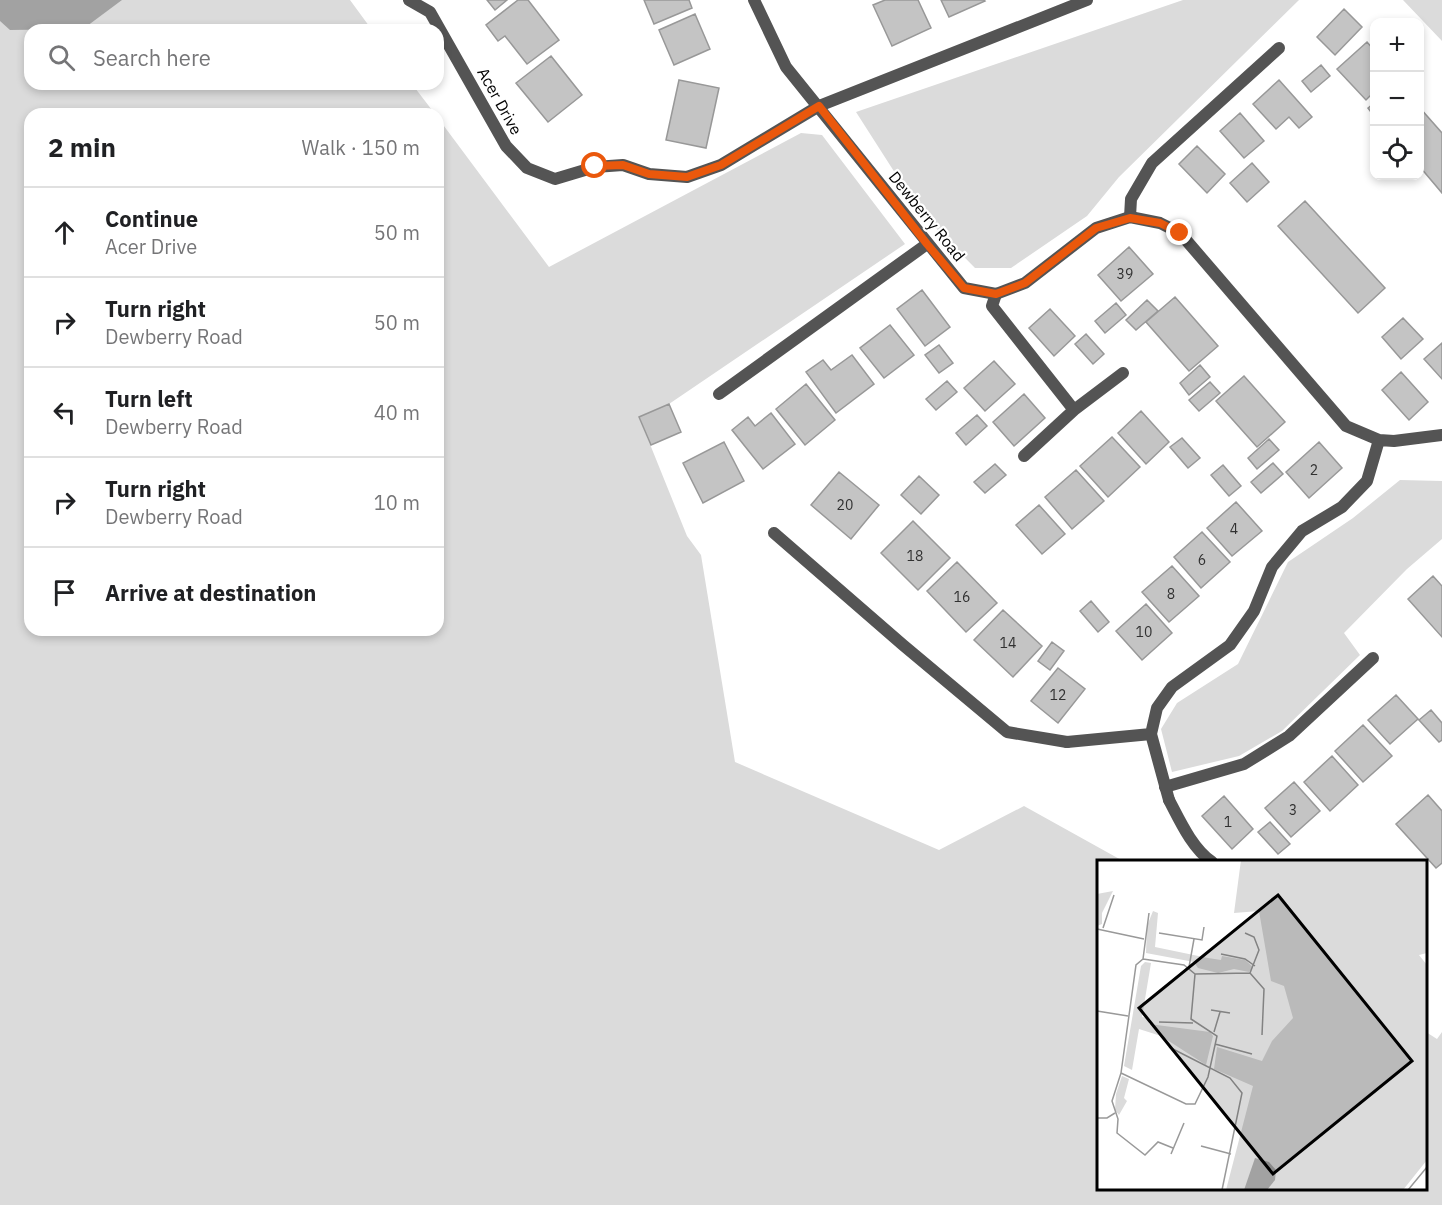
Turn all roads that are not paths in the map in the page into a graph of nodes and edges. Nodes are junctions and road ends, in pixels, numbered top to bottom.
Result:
1 (409, 0) edge
2 (754, 0) edge
3 (1087, 0) edge
4 (437, 24) edge
5 (444, 37) edge
6 (1279, 48) dead end
7 (819, 106) junction
8 (1130, 218) junction
9 (927, 244) junction
10 (996, 294) junction
11 (1123, 373) dead end
12 (719, 394) dead end
13 (1074, 410) junction
14 (1442, 435) edge
15 (1379, 440) junction
16 (1024, 456) dead end
17 (774, 533) dead end
18 (1373, 658) dead end
19 (1151, 734) junction
20 (1165, 787) junction
21 (1210, 860) edge

1 - 4 street, Acer Drive
2 - 7 street, Dewberry Road
3 - 7 street, Acer Drive
5 - 7 street, Acer Drive
6 - 8 street
7 - 9 street, Dewberry Road
8 - 10 street
8 - 15 street
9 - 10 street, Dewberry Road
9 - 12 street
10 - 13 street
11 - 13 street
13 - 16 street
14 - 15 street
15 - 19 street
17 - 19 street
18 - 20 street
19 - 20 street
20 - 21 street

